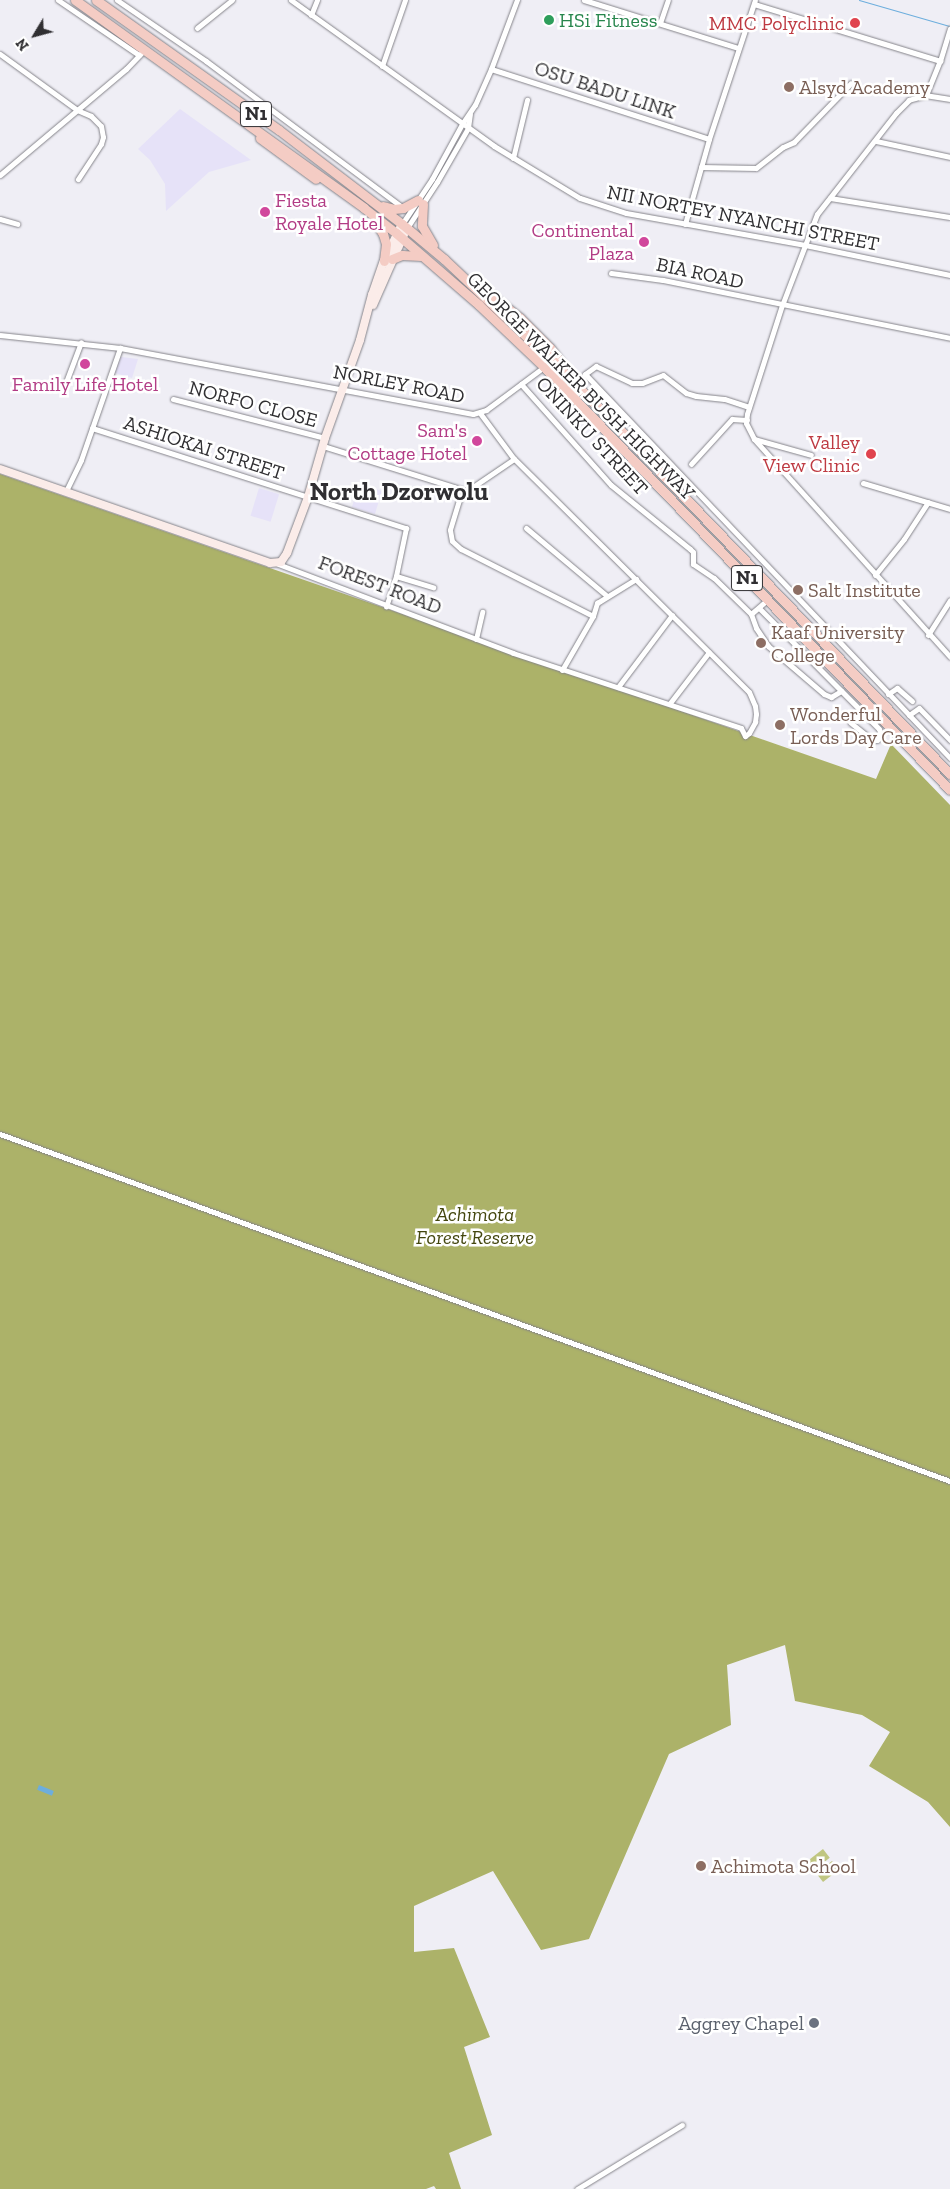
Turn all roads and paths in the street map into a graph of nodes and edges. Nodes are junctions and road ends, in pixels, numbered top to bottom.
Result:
1 (58, 0) edge
2 (75, 0) edge
3 (96, 0) edge
4 (117, 0) edge
5 (232, 0) edge
6 (291, 0) edge
7 (317, 0) edge
8 (405, 0) edge
9 (516, 0) edge
10 (584, 0) edge
11 (668, 0) edge
12 (755, 2) edge
13 (311, 15) junction
14 (660, 23) junction
15 (197, 28) dead end
16 (949, 32) edge
17 (738, 48) junction
18 (142, 52) junction
19 (0, 54) edge
20 (940, 61) junction
21 (382, 66) junction
22 (491, 69) junction
23 (851, 83) dead end
24 (926, 94) junction
25 (950, 99) edge
26 (527, 100) dead end
27 (77, 110) junction
28 (470, 113) junction
29 (462, 124) junction
30 (468, 128) junction
31 (709, 139) junction
32 (876, 141) junction
33 (950, 156) edge
34 (513, 158) junction
35 (701, 167) junction
36 (0, 175) edge
37 (78, 179) dead end
38 (830, 198) junction
39 (420, 202) junction
40 (378, 205) junction
41 (364, 208) junction
42 (403, 208) junction
43 (950, 217) edge
44 (0, 218) edge
45 (17, 224) dead end
46 (685, 224) junction
47 (404, 226) junction
48 (399, 235) junction
49 (805, 245) junction
50 (422, 256) junction
51 (444, 259) junction
52 (388, 260) junction
53 (611, 273) dead end
54 (950, 275) edge
55 (782, 305) junction
56 (0, 335) edge
57 (950, 338) edge
58 (81, 342) junction
59 (120, 348) junction
60 (544, 367) junction
61 (521, 384) junction
62 (343, 389) junction
63 (63, 390) dead end
64 (174, 399) dead end
65 (749, 408) junction
66 (480, 413) junction
67 (747, 420) junction
68 (92, 428) junction
69 (754, 439) junction
70 (324, 442) junction
71 (811, 455) dead end
72 (514, 459) junction
73 (691, 464) dead end
74 (0, 469) edge
75 (863, 483) dead end
76 (66, 491) junction
77 (467, 492) junction
78 (308, 497) junction
79 (928, 502) junction
80 (950, 509) edge
81 (526, 528) dead end
82 (278, 564) junction
83 (875, 575) junction
84 (396, 576) junction
85 (636, 579) junction
86 (433, 587) dead end
87 (607, 596) junction
88 (768, 599) junction
89 (950, 600) edge
90 (386, 606) junction
91 (759, 608) junction
92 (482, 612) dead end
93 (751, 614) junction
94 (672, 615) junction
95 (593, 616) junction
96 (928, 635) junction
97 (476, 639) junction
98 (709, 652) junction
99 (950, 658) edge
100 (562, 670) junction
101 (618, 687) junction
102 (841, 691) junction
103 (888, 694) junction
104 (912, 701) dead end
105 (670, 703) junction
106 (909, 715) junction
107 (850, 722) dead end
108 (746, 736) joint
109 (950, 741) edge
110 (943, 750) junction
111 (950, 758) edge
112 (950, 774) edge
113 (950, 790) edge
114 (0, 1134) edge
115 (950, 1481) edge
116 (682, 2125) dead end
117 (577, 2189) edge

1 - 18 street
2 - 18 highway, N1
3 - 40 highway, GEORGE WALKER BUSH HIGHWAY / N1
4 - 42 street
5 - 15 street
6 - 13 street, NII NORTEY NYANCHI STREET
7 - 13 street
8 - 21 street
9 - 22 street
10 - 14 street
11 - 14 street
12 - 17 street
12 - 20 street
13 - 21 street, NII NORTEY NYANCHI STREET
14 - 17 street
16 - 20 street
17 - 31 street
18 - 27 street
18 - 41 highway, GEORGE WALKER BUSH HIGHWAY / N1
19 - 27 street
20 - 24 street
21 - 29 street, NII NORTEY NYANCHI STREET
22 - 28 street
22 - 31 street, OSU BADU LINK
23 - 35 street
24 - 25 street
24 - 32 street
26 - 34 street
27 - 36 street
27 - 37 street
28 - 29 street
28 - 30 street
29 - 30 street, NII NORTEY NYANCHI STREET
29 - 39 street
30 - 34 street, NII NORTEY NYANCHI STREET
30 - 39 street
31 - 35 street
32 - 33 street
32 - 38 street
34 - 46 street, NII NORTEY NYANCHI STREET
35 - 46 street
38 - 43 street
38 - 49 street
39 - 42 highway
39 - 47 street
39 - 51 highway
40 - 42 highway
40 - 47 highway, GEORGE WALKER BUSH HIGHWAY / N1
41 - 48 highway, GEORGE WALKER BUSH HIGHWAY / N1
41 - 52 highway
44 - 45 street
46 - 49 street, NII NORTEY NYANCHI STREET
47 - 48 main road
47 - 51 highway, GEORGE WALKER BUSH HIGHWAY / N1
48 - 50 highway, GEORGE WALKER BUSH HIGHWAY / N1
48 - 52 main road
49 - 54 street, NII NORTEY NYANCHI STREET
49 - 55 street
50 - 52 highway
50 - 60 highway, GEORGE WALKER BUSH HIGHWAY / N1
51 - 112 highway, GEORGE WALKER BUSH HIGHWAY / N1
52 - 62 main road
53 - 55 street, BIA ROAD
55 - 57 street, BIA ROAD
55 - 65 street
56 - 58 street, NORLEY ROAD
58 - 59 street, NORLEY ROAD
58 - 63 street
59 - 62 street, NORLEY ROAD
59 - 68 street
60 - 61 street
60 - 88 highway, GEORGE WALKER BUSH HIGHWAY / N1
61 - 66 street
61 - 93 street, ONINKU STREET
62 - 66 street, NORLEY ROAD
62 - 70 main road
64 - 70 street, NORFO CLOSE
65 - 67 street
65 - 103 street
66 - 72 street, NORLEY ROAD
67 - 69 street
67 - 73 street
68 - 76 street
68 - 78 street, ASHIOKAI STREET
69 - 71 street
69 - 83 street
70 - 77 street, NORFO CLOSE
70 - 78 main road
72 - 77 street
72 - 85 street, NORLEY ROAD
74 - 76 main road, FOREST ROAD
75 - 79 street
76 - 82 main road, FOREST ROAD
77 - 95 street
78 - 82 main road
78 - 84 street, ASHIOKAI STREET
79 - 80 street
79 - 83 street
81 - 87 street
82 - 90 street, FOREST ROAD
83 - 96 street
84 - 86 street
84 - 90 street
85 - 87 street
85 - 94 street, NORLEY ROAD
87 - 95 street
88 - 91 street
88 - 113 highway, GEORGE WALKER BUSH HIGHWAY / N1
89 - 96 street
90 - 97 street, FOREST ROAD
91 - 93 street
91 - 102 street
92 - 97 street
93 - 102 street
94 - 98 street, NORLEY ROAD
94 - 101 street
95 - 100 street
96 - 99 street
97 - 100 street, FOREST ROAD
98 - 105 street
98 - 108 street, NORLEY ROAD
100 - 101 street, FOREST ROAD
101 - 105 street, FOREST ROAD
102 - 107 street
103 - 104 street
103 - 106 street
105 - 108 street, FOREST ROAD
106 - 109 street
106 - 110 street
109 - 110 street
110 - 111 street
114 - 115 street
116 - 117 street

